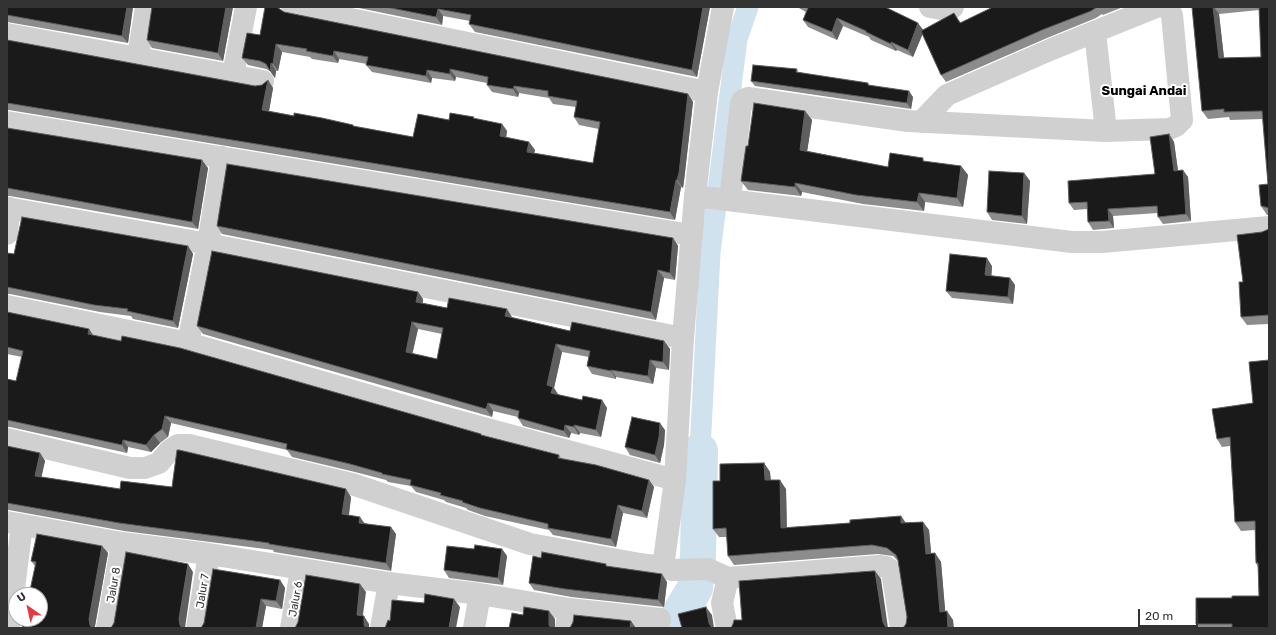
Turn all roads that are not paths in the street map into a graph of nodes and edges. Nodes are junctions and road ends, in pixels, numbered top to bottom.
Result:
1 (146, 7) edge
2 (246, 7) edge
3 (292, 7) edge
4 (723, 7) edge
5 (930, 7) edge
6 (953, 7) edge
7 (1156, 7) edge
8 (1164, 7) edge
9 (372, 15) edge
10 (1095, 32) junction
11 (7, 34) edge
12 (138, 57) junction
13 (233, 75) junction
14 (263, 81) dead end
15 (707, 92) junction
16 (7, 122) edge
17 (921, 122) junction
18 (1106, 131) junction
19 (222, 157) junction
20 (714, 198) junction
21 (8, 208) edge
22 (1269, 227) edge
23 (7, 234) edge
24 (691, 235) junction
25 (208, 244) junction
26 (7, 306) edge
27 (683, 338) junction
28 (188, 343) junction
29 (7, 439) edge
30 (675, 480) junction
31 (14, 524) edge
32 (122, 543) junction
33 (209, 554) junction
34 (672, 568) junction
35 (301, 570) junction
36 (728, 578) junction
37 (388, 583) junction
38 (480, 594) junction
39 (567, 618) edge
40 (659, 624) edge
41 (9, 628) edge
42 (107, 628) edge
43 (197, 628) edge
44 (291, 628) edge
45 (381, 628) edge
46 (474, 628) edge
47 (727, 628) edge
48 (900, 628) edge

1 - 12 street
2 - 13 street
3 - 9 street
4 - 15 street
5 - 6 street
7 - 10 street
8 - 18 street
9 - 15 street
10 - 17 street
10 - 18 street
11 - 12 street
12 - 13 street
13 - 14 street
15 - 20 street
16 - 19 street
17 - 18 street
17 - 20 street
19 - 24 street
19 - 25 street
20 - 22 street
20 - 24 street
21 - 23 street
21 - 25 street
24 - 27 street
25 - 27 street
25 - 28 street
26 - 28 street
27 - 30 street
28 - 30 street
29 - 34 street
30 - 34 street
31 - 32 street
31 - 41 street
32 - 33 street
32 - 42 street, Jalur 8
33 - 35 street
33 - 43 street, Jalur 7
34 - 36 street
35 - 37 street
35 - 44 street, Jalur 6
36 - 47 street
36 - 48 street
37 - 38 street
37 - 45 street
38 - 39 street
38 - 46 street
39 - 40 street

